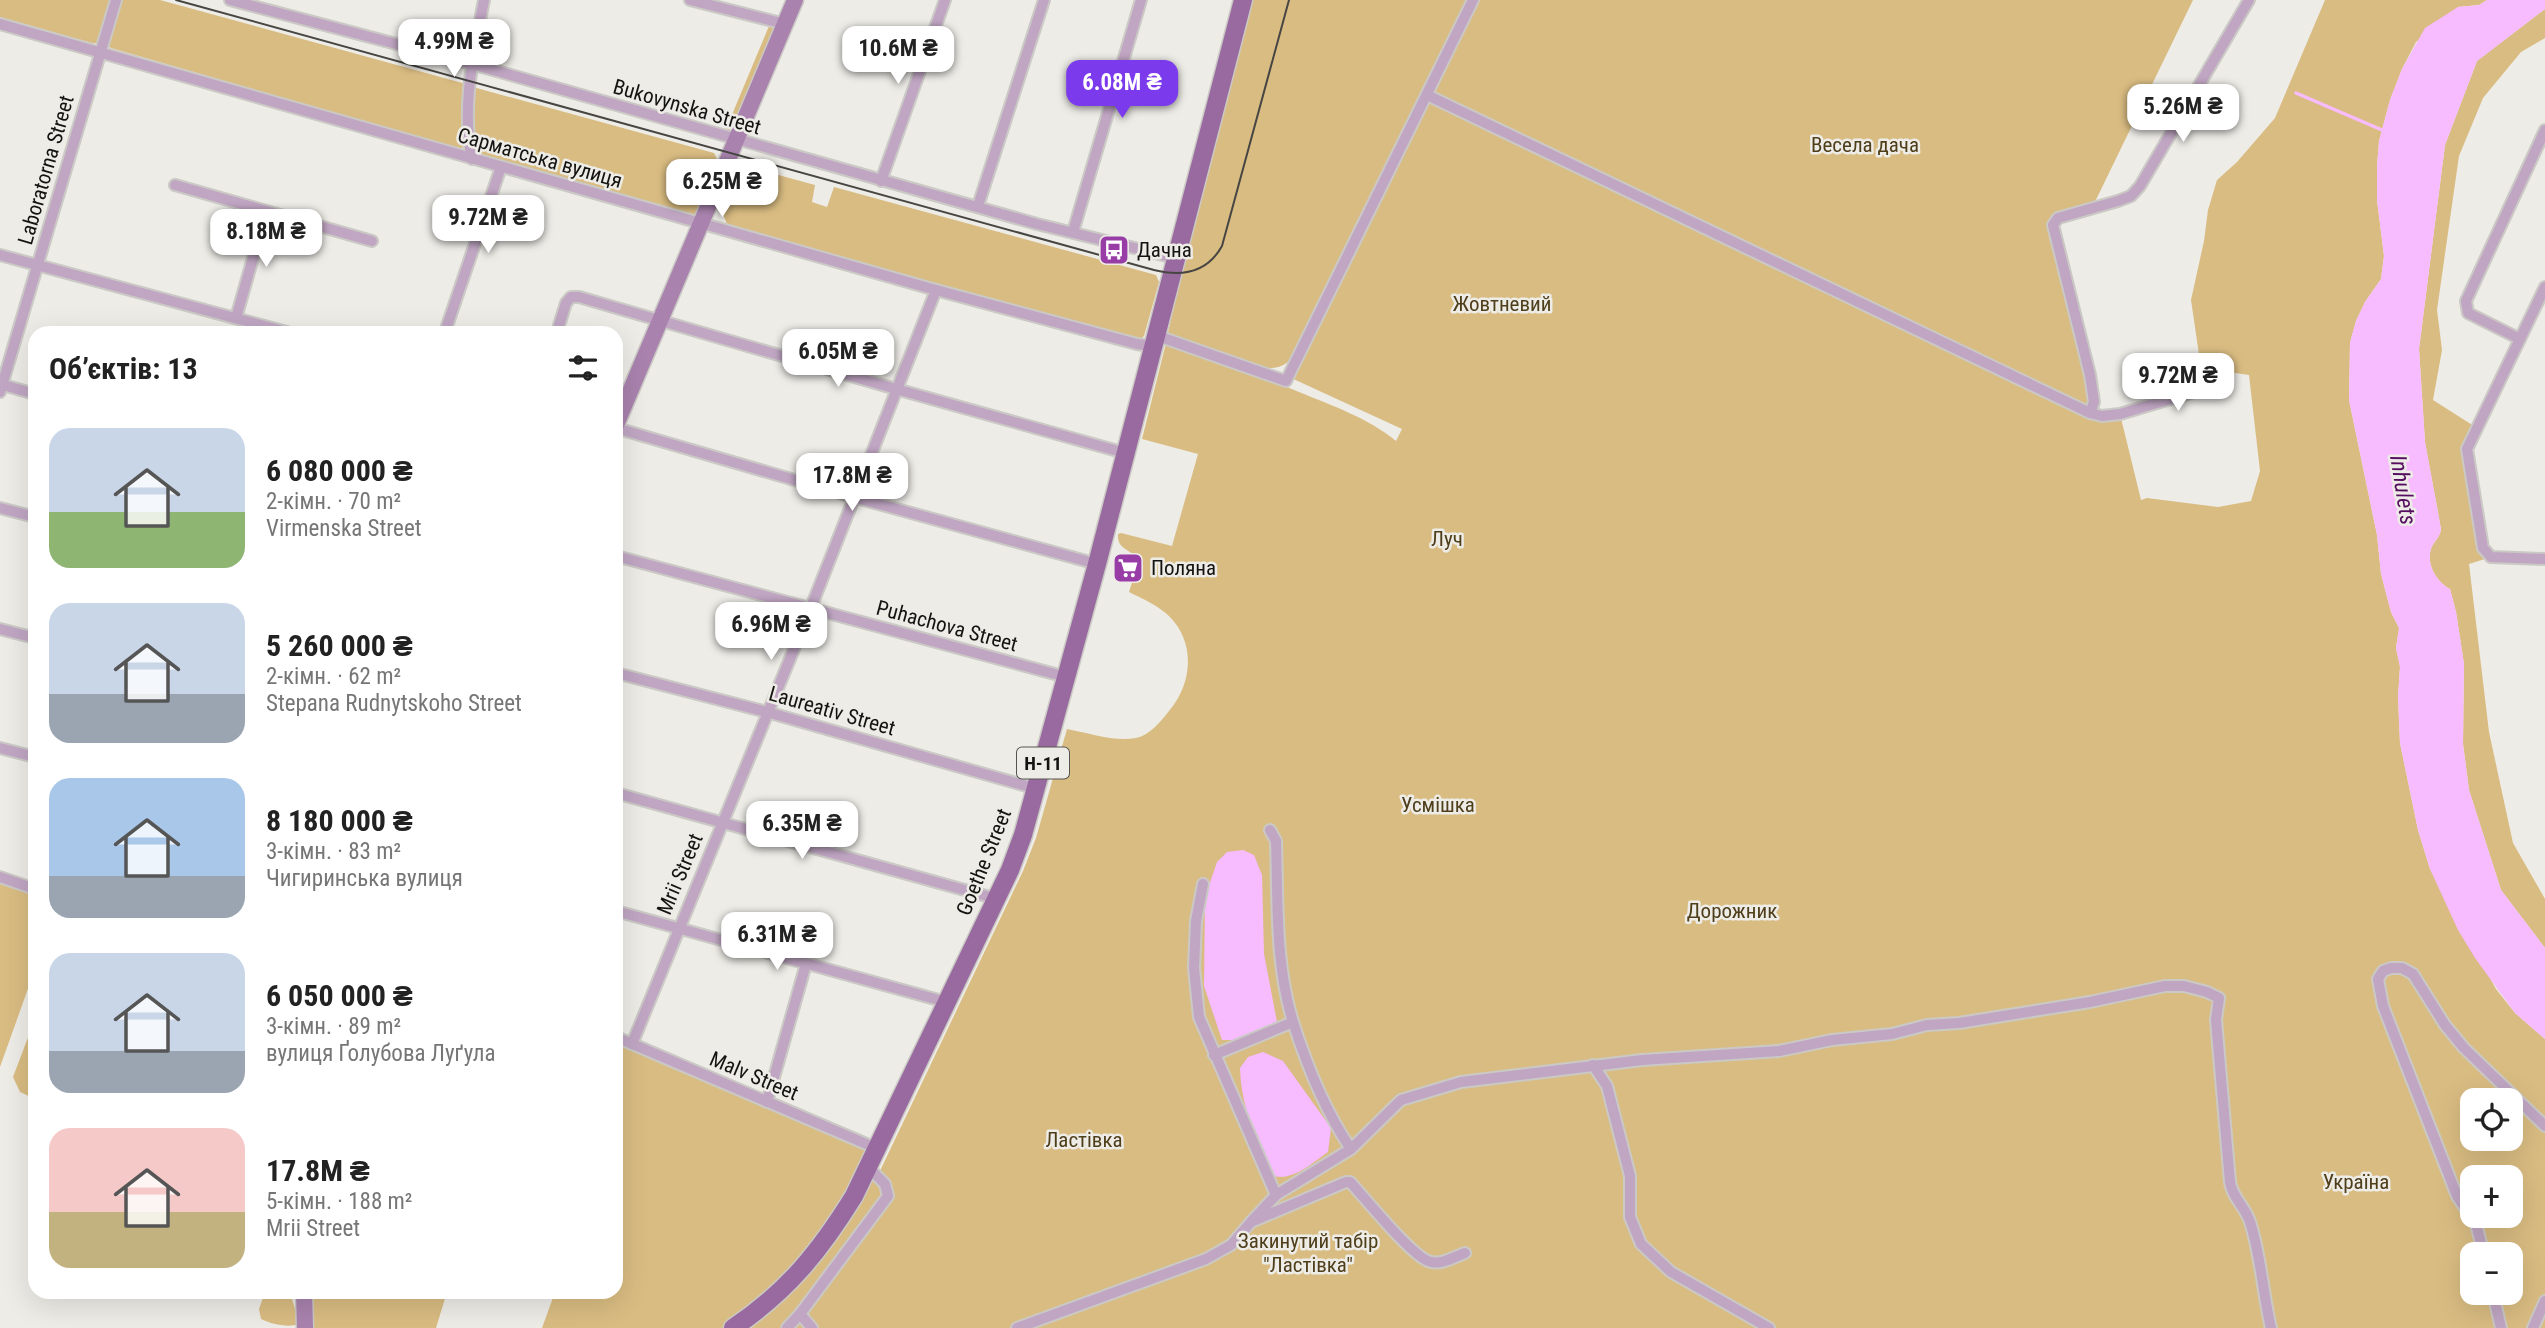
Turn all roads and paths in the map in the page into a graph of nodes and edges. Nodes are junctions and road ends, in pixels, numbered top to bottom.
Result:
1 (116, 0) edge
2 (230, 0) edge
3 (484, 0) edge
4 (690, 0) edge
5 (795, 0) edge
6 (945, 0) edge
7 (1045, 0) edge
8 (1141, 0) edge
9 (1243, 0) edge
10 (1473, 0) edge
11 (2249, 0) edge
12 (0, 24) edge
13 (785, 24) junction
14 (101, 53) junction
15 (472, 64) junction
16 (1427, 95) junction
17 (2545, 130) edge
18 (735, 141) junction
19 (472, 159) junction
20 (501, 167) junction
21 (881, 181) junction
22 (175, 185) dead end
23 (978, 206) junction
24 (266, 212) junction
25 (700, 223) junction
26 (1073, 232) junction
27 (372, 241) dead end
28 (0, 255) edge
29 (1175, 258) junction
30 (38, 265) junction
31 (2545, 287) edge
32 (936, 290) junction
33 (236, 318) junction
34 (660, 321) junction
35 (265, 326) edge
36 (447, 326) edge
37 (559, 326) edge
38 (2520, 339) junction
39 (1153, 341) junction
40 (2227, 382) dead end
41 (1, 387) edge
42 (896, 389) junction
43 (28, 393) edge
44 (623, 410) edge
45 (2090, 413) junction
46 (623, 429) edge
47 (1125, 453) junction
48 (853, 497) junction
49 (0, 508) edge
50 (28, 515) edge
51 (623, 558) edge
52 (2545, 559) edge
53 (1097, 564) junction
54 (810, 610) junction
55 (0, 629) edge
56 (28, 636) edge
57 (623, 675) edge
58 (1066, 677) junction
59 (767, 712) junction
60 (0, 748) edge
61 (28, 755) edge
62 (1037, 789) junction
63 (623, 795) edge
64 (723, 822) junction
65 (1270, 830) dead end
66 (0, 877) edge
67 (1203, 884) dead end
68 (28, 887) edge
69 (996, 899) junction
70 (623, 913) edge
71 (678, 928) junction
72 (806, 964) junction
73 (946, 1002) junction
74 (1293, 1022) junction
75 (623, 1040) edge
76 (632, 1044) junction
77 (1214, 1055) junction
78 (1593, 1065) junction
79 (767, 1102) junction
80 (2545, 1126) edge
81 (1351, 1149) junction
82 (878, 1150) junction
83 (869, 1168) junction
84 (1276, 1195) junction
85 (1251, 1222) junction
86 (2481, 1242) edge
87 (1465, 1253) dead end
88 (304, 1299) edge
89 (2545, 1301) edge
90 (2496, 1305) edge
91 (800, 1314) junction
92 (305, 1328) edge
93 (733, 1328) edge
94 (787, 1328) edge
95 (812, 1328) edge
96 (1017, 1328) edge
97 (1769, 1328) edge
98 (2271, 1328) edge
99 (2501, 1328) edge
100 (2533, 1328) edge

1 - 14 street, Laboratorna Street
2 - 15 street, Bukovynska Street
3 - 15 street
4 - 13 street
5 - 13 street
6 - 21 street
7 - 23 street
8 - 26 street
9 - 29 main road, Н-11
10 - 16 street
11 - 45 street
12 - 14 street, Сарматська вулиця
13 - 18 street
14 - 19 street, Сарматська вулиця
14 - 30 street, Laboratorna Street
15 - 18 street, Bukovynska Street
15 - 19 street
16 - 39 street, Сарматська вулиця
16 - 45 street
17 - 38 street
18 - 21 street, Bukovynska Street
18 - 25 street
19 - 20 street, Сарматська вулиця
20 - 25 street, Сарматська вулиця
20 - 36 street
21 - 23 street, Bukovynska Street
22 - 24 street
23 - 26 street, Bukovynska Street
24 - 27 street
24 - 33 street
25 - 32 street, Сарматська вулиця
25 - 34 street
26 - 29 street, Bukovynska Street
28 - 30 street
29 - 39 main road, Goethe Street / Н-11
30 - 33 street
30 - 41 street, Laboratorna Street
31 - 38 street
32 - 39 street, Сарматська вулиця
32 - 42 street, Mrii Street
33 - 35 street
34 - 37 street
34 - 42 street
34 - 44 street
38 - 52 street
39 - 47 main road, Goethe Street / Н-11
40 - 45 street
41 - 43 street
42 - 47 street
42 - 48 street, Mrii Street
46 - 48 street
47 - 53 main road, Goethe Street / Н-11
48 - 53 street
48 - 54 street, Mrii Street
49 - 50 street
51 - 54 street, Puhachova Street
53 - 58 main road, Goethe Street / Н-11
54 - 58 street, Puhachova Street
54 - 59 street, Mrii Street
55 - 56 street
57 - 59 street, Laureativ Street
58 - 62 main road, Goethe Street / Н-11
59 - 62 street, Laureativ Street
59 - 64 street, Mrii Street
60 - 61 street
62 - 69 main road, Goethe Street / Н-11
63 - 64 street
64 - 69 street
64 - 71 street, Mrii Street
65 - 74 street
66 - 68 street
67 - 77 street
69 - 73 main road, Goethe Street / Н-11
70 - 71 street
71 - 72 street
71 - 76 street, Mrii Street
72 - 73 street
72 - 79 street
73 - 82 main road, Goethe Street / Н-11
74 - 77 street
74 - 81 street
75 - 76 street, Malv Street
76 - 79 street, Malv Street
77 - 84 street
78 - 81 street
78 - 97 street
78 - 98 street
79 - 82 street, Malv Street
80 - 86 street
81 - 84 street
82 - 83 main road, Goethe Street / Н-11
83 - 91 street
83 - 93 main road, Н-11
84 - 85 street
85 - 87 street
85 - 96 street
88 - 92 street
89 - 100 street
90 - 99 street
91 - 94 street
91 - 95 street

